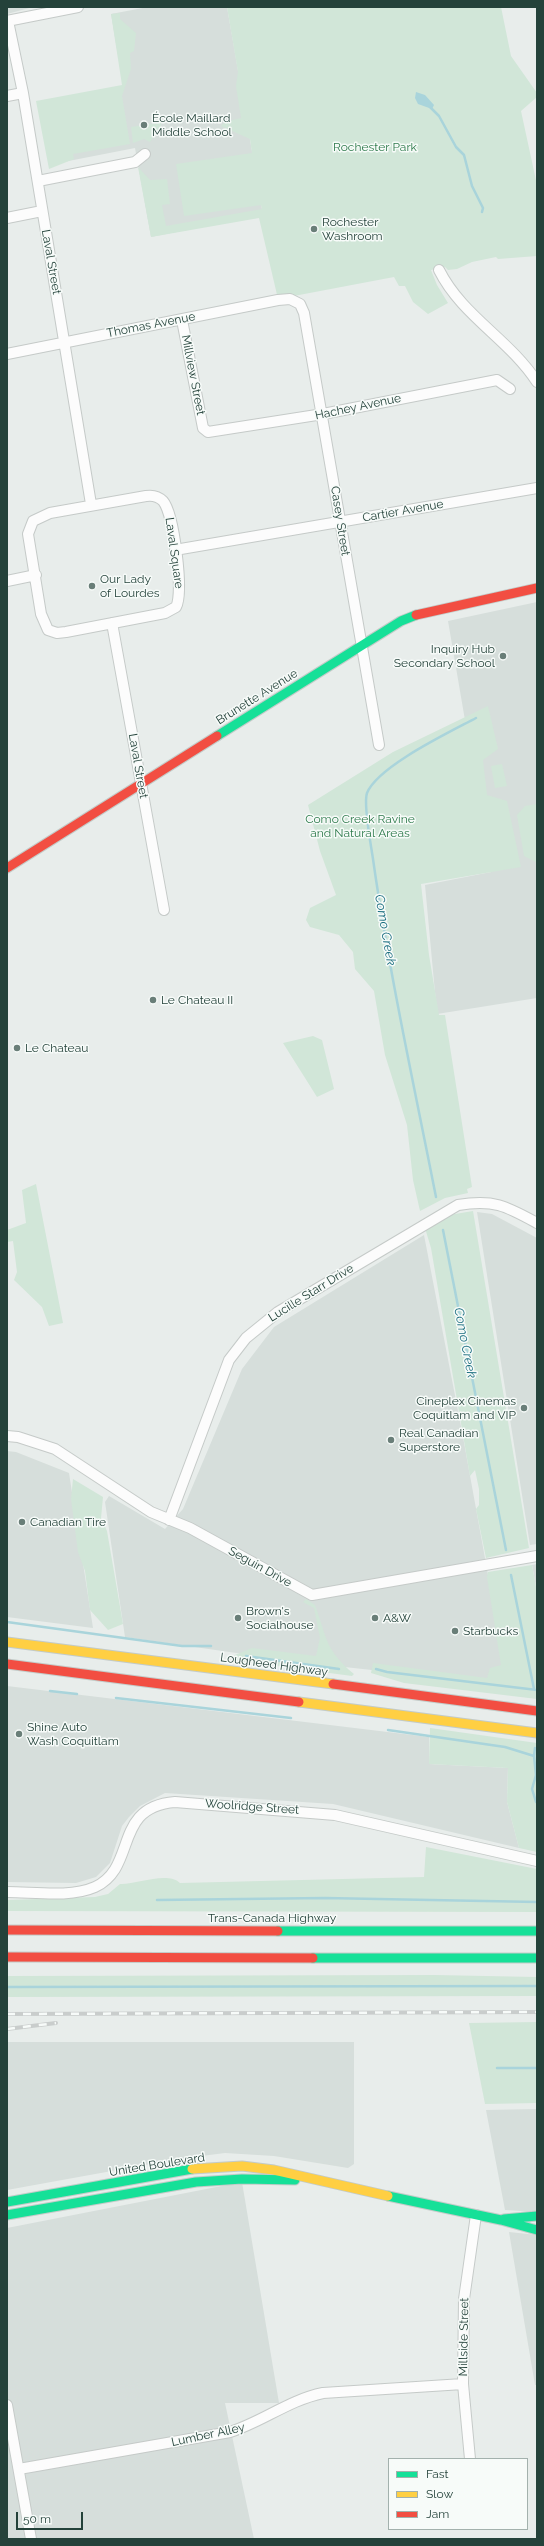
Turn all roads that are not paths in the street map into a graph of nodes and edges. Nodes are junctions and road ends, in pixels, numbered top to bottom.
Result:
1 (78, 7) edge
2 (8, 21) edge
3 (23, 93) junction
4 (7, 96) edge
5 (145, 154) dead end
6 (38, 181) junction
7 (42, 211) junction
8 (7, 218) edge
9 (439, 270) dead end
10 (296, 300) joint
11 (182, 320) junction
12 (65, 342) junction
13 (7, 354) edge
14 (537, 382) edge
15 (510, 389) dead end
16 (323, 414) junction
17 (204, 430) joint
18 (537, 488) edge
19 (92, 504) junction
20 (340, 521) junction
21 (175, 550) junction
22 (36, 576) junction
23 (7, 581) edge
24 (537, 588) edge
25 (112, 623) junction
26 (361, 646) junction
27 (379, 745) dead end
28 (141, 784) junction
29 (7, 868) edge
30 (164, 910) dead end
31 (537, 1223) edge
32 (7, 1436) edge
33 (169, 1520) junction
34 (537, 1556) edge
35 (7, 1642) edge
36 (7, 1664) edge
37 (537, 1711) edge
38 (537, 1733) edge
39 (536, 1861) edge
40 (7, 1892) edge
41 (7, 1930) edge
42 (537, 1931) edge
43 (7, 1957) edge
44 (537, 1958) edge
45 (310, 2180) junction
46 (7, 2202) edge
47 (7, 2215) edge
48 (476, 2215) junction
49 (537, 2216) edge
50 (501, 2220) junction
51 (537, 2230) edge
52 (463, 2384) junction
53 (7, 2405) edge
54 (470, 2458) edge
55 (19, 2469) junction
56 (31, 2539) edge

1 - 2 street
2 - 3 street, Laval Street
3 - 4 street
3 - 6 street, Laval Street
5 - 6 street
6 - 7 street, Laval Street
7 - 8 street
7 - 12 street, Laval Street
9 - 14 street
10 - 11 street, Thomas Avenue
10 - 16 street, Casey Street
11 - 12 street, Thomas Avenue
11 - 17 street, Millview Street
12 - 13 street, Thomas Avenue
12 - 19 street, Laval Street
15 - 16 street, Hachey Avenue
16 - 17 street, Hachey Avenue
16 - 20 street, Casey Street
18 - 20 street, Cartier Avenue
19 - 21 street, Laval Square
19 - 22 street, Laval Square
20 - 21 street, Cartier Avenue
20 - 26 street, Casey Street
21 - 25 street, Laval Square
22 - 23 street
22 - 25 street, Laval Square
24 - 26 main road, Brunette Avenue
25 - 28 street, Laval Street
26 - 27 street, Casey Street
26 - 28 main road, Brunette Avenue
28 - 29 main road, Brunette Avenue
28 - 30 street, Laval Street
31 - 33 street, Lucille Starr Drive
32 - 33 street, Seguin Drive
33 - 34 street, Seguin Drive
35 - 37 main road, Lougheed Highway
36 - 38 main road
39 - 40 street, Woolridge Street
41 - 42 main road, Trans-Canada Highway
43 - 44 main road
45 - 46 main road, United Boulevard
45 - 47 main road, United Boulevard
45 - 48 main road, United Boulevard
48 - 50 main road, United Boulevard
48 - 52 street, Millside Street
49 - 50 main road, United Boulevard
50 - 51 main road, United Boulevard
52 - 54 street, Millside Street
52 - 55 street, Lumber Alley
53 - 55 street
55 - 56 street

